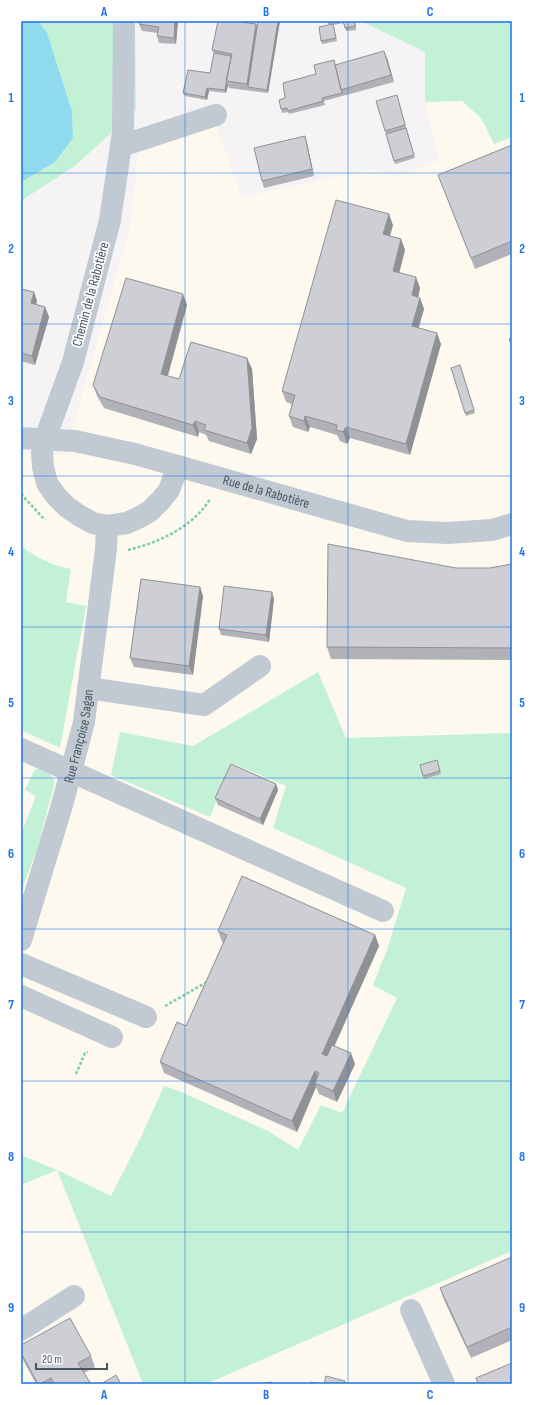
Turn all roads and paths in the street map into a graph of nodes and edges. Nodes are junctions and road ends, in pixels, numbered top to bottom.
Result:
1 (124, 21) edge
2 (216, 115) dead end
3 (120, 146) junction
4 (21, 438) edge
5 (45, 439) junction
6 (178, 466) junction
7 (512, 524) edge
8 (107, 526) junction
9 (260, 666) dead end
10 (88, 688) junction
11 (21, 749) edge
12 (71, 770) junction
13 (382, 911) dead end
14 (21, 940) edge
15 (21, 964) edge
16 (21, 996) edge
17 (146, 1017) dead end
18 (112, 1037) dead end
19 (74, 1296) dead end
20 (411, 1310) dead end
21 (36, 1328) edge
22 (444, 1384) edge

1 - 3 street, Chemin de la Rabotière
2 - 3 street
3 - 5 street, Chemin de la Rabotière
4 - 5 street, Rue de la Rabotière
5 - 6 street, Rue de la Rabotière
5 - 8 street, Chemin de la Rabotière
6 - 7 street, Rue de la Rabotière
6 - 8 street
8 - 10 street, Rue Françoise Sagan
9 - 10 street
10 - 12 street, Rue Françoise Sagan
11 - 12 street
12 - 13 street
12 - 14 street, Rue Françoise Sagan
15 - 17 street
16 - 18 street
19 - 21 street
20 - 22 street

